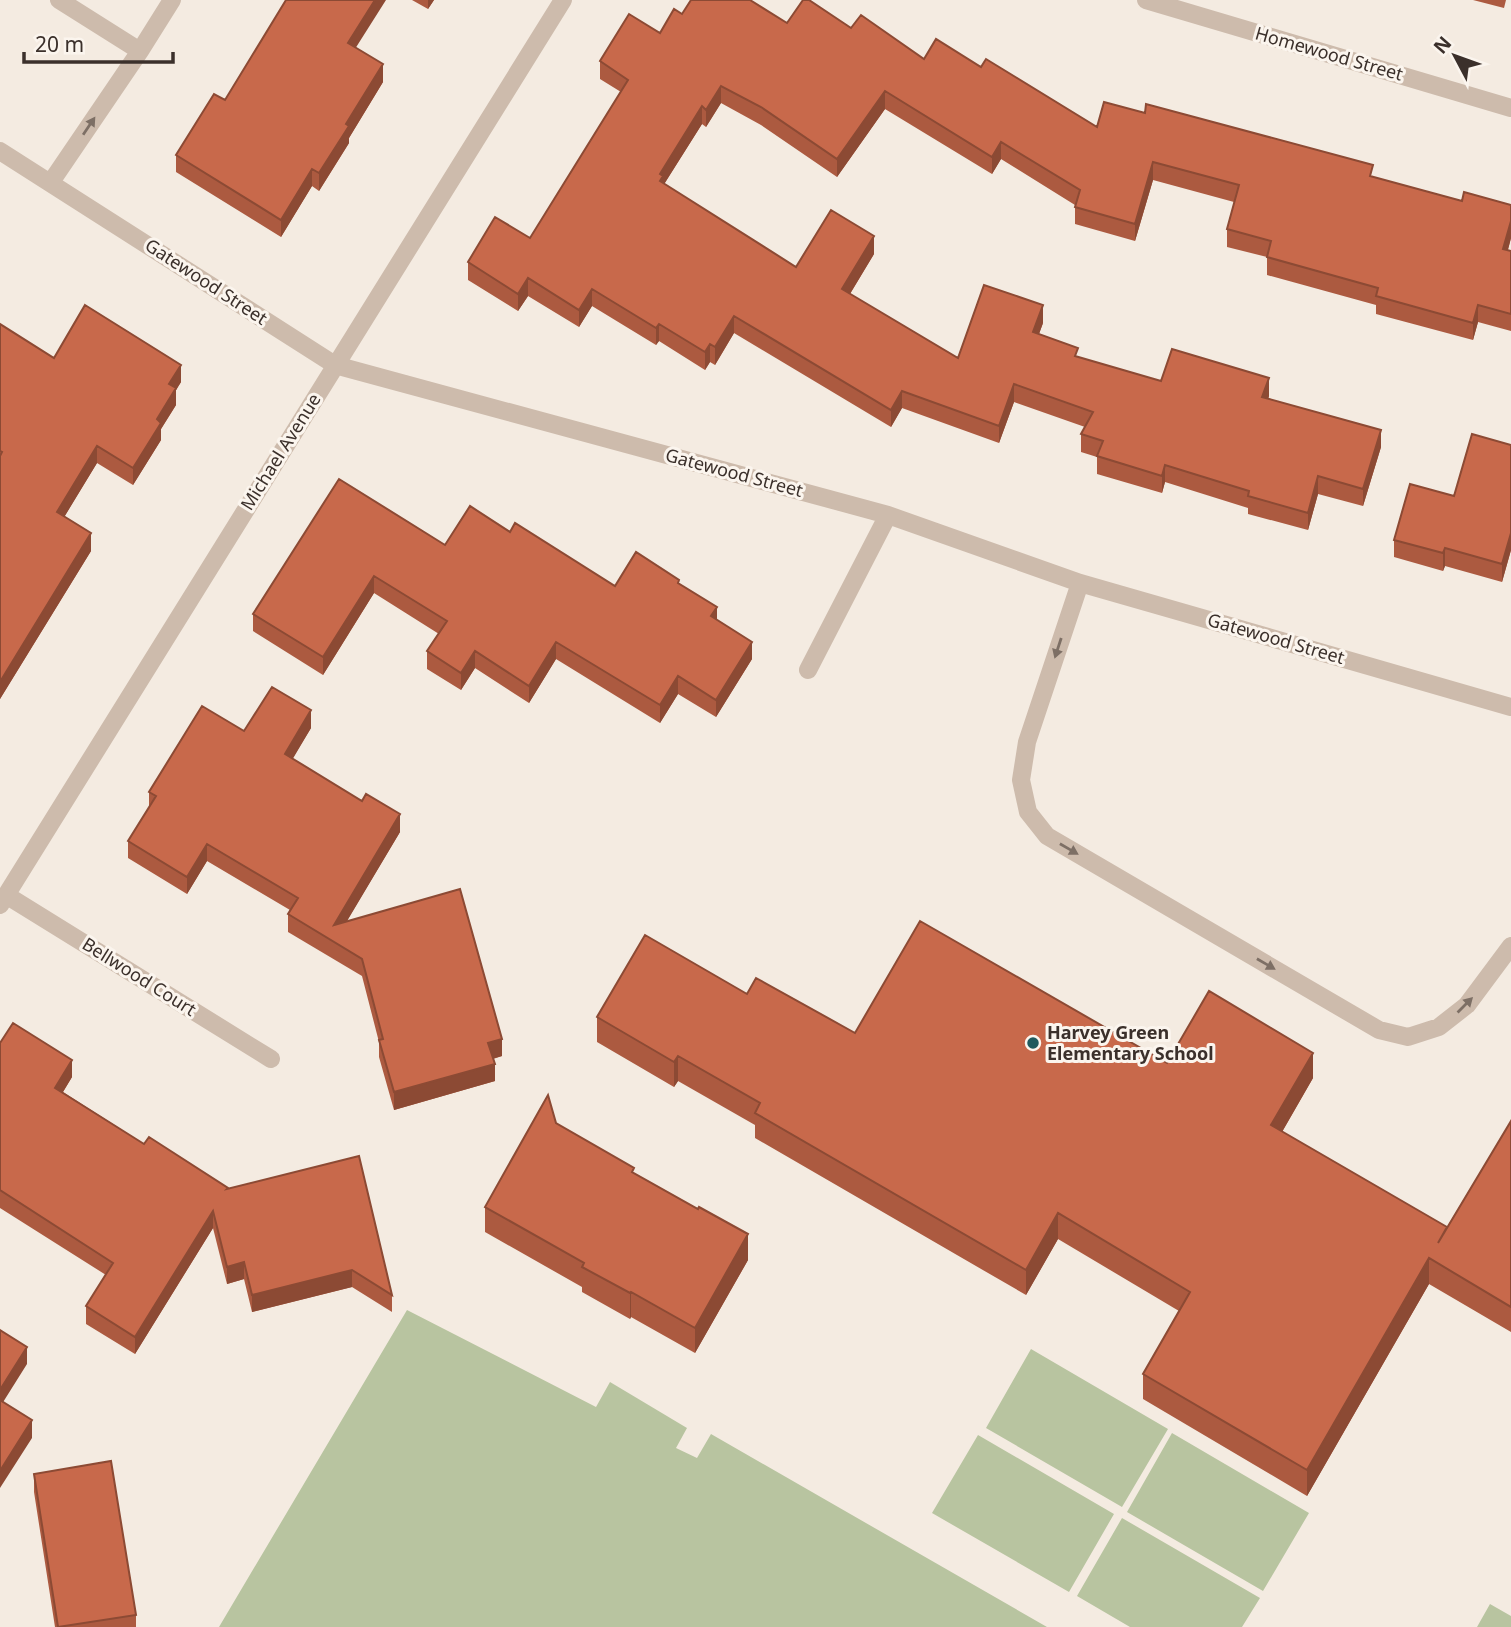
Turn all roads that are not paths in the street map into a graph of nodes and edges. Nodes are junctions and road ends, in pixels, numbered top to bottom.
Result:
1 (59, 0) edge
2 (172, 0) edge
3 (563, 0) edge
4 (1146, 0) edge
5 (139, 51) junction
6 (1511, 108) edge
7 (0, 151) edge
8 (51, 182) junction
9 (335, 365) junction
10 (888, 514) junction
11 (1080, 583) junction
12 (808, 670) dead end
13 (1511, 707) edge
14 (3, 900) edge
15 (1511, 946) edge
16 (271, 1059) dead end

1 - 5 street
2 - 5 street
3 - 9 street, Michael Avenue
4 - 6 street, Homewood Street
8 -> 5 street
7 - 8 street, Gatewood Street
8 - 9 street, Gatewood Street
9 - 10 street, Gatewood Street
9 - 14 street, Michael Avenue
10 - 11 street, Gatewood Street
10 - 12 street
11 - 13 street, Gatewood Street
11 -> 15 street
14 - 16 street, Bellwood Court

